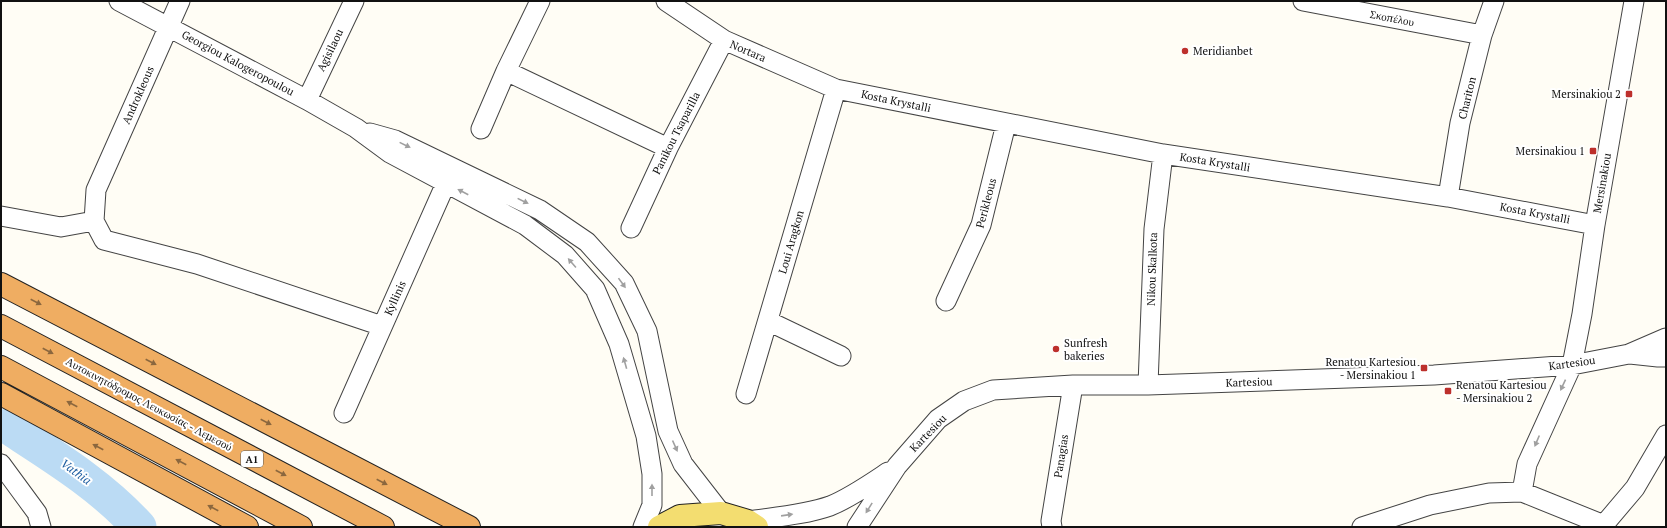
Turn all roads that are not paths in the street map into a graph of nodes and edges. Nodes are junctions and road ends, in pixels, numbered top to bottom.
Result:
1 (119, 1) edge
2 (180, 1) edge
3 (354, 1) edge
4 (540, 1) edge
5 (666, 1) edge
6 (1303, 1) edge
7 (1494, 1) edge
8 (1634, 1) edge
9 (168, 27) junction
10 (1482, 35) junction
11 (724, 40) junction
12 (506, 71) junction
13 (836, 89) junction
14 (307, 100) junction
15 (1006, 124) junction
16 (356, 128) junction
17 (481, 129) dead end
18 (668, 148) junction
19 (1163, 154) junction
20 (446, 183) junction
21 (1448, 197) junction
22 (1, 216) edge
23 (94, 221) junction
24 (1595, 225) junction
25 (631, 228) dead end
26 (1, 284) edge
27 (946, 301) dead end
28 (768, 321) junction
29 (1, 326) edge
30 (382, 326) junction
31 (1666, 338) edge
32 (1629, 354) junction
33 (841, 356) dead end
34 (1663, 361) edge
35 (1572, 365) junction
36 (1, 367) edge
37 (1073, 385) junction
38 (1148, 385) junction
39 (1, 394) edge
40 (746, 394) dead end
41 (344, 413) dead end
42 (1666, 435) edge
43 (1, 464) edge
44 (897, 466) junction
45 (1522, 492) junction
46 (721, 513) junction
47 (753, 524) edge
48 (1603, 526) edge
49 (41, 527) edge
50 (247, 527) edge
51 (301, 527) edge
52 (383, 527) edge
53 (469, 527) edge
54 (643, 527) edge
55 (659, 527) edge
56 (857, 527) edge
57 (1052, 527) edge
58 (1362, 527) edge

1 - 9 street, Georgiou Kalogeropoulou
2 - 9 street, Androkleous
3 - 14 street, Agisilaou
4 - 12 street
5 - 11 street, Nortara
6 - 10 street, Σκοπέλου
7 - 10 street, Chariton
8 - 24 street, Mersinakiou
9 - 14 street, Georgiou Kalogeropoulou
9 - 23 street, Androkleous
10 - 21 street, Chariton
11 - 13 street, Nortara
11 - 18 street, Panikou Tsaparilla
12 - 17 street
12 - 18 street
13 - 15 street, Kosta Krystalli
13 - 28 street, Loui Aragkon
14 - 16 street, Georgiou Kalogeropoulou
15 - 19 street, Kosta Krystalli
15 - 27 street, Perikleous
16 - 20 street
16 -> 46 street
18 - 25 street, Panikou Tsaparilla
19 - 21 street, Kosta Krystalli
19 - 38 street, Nikou Skalkota
20 - 30 street, Kyllinis
54 -> 20 street
21 - 24 street, Kosta Krystalli
22 - 23 street
23 - 30 street
24 - 35 street, Mersinakiou
26 -> 53 highway
28 - 33 street
28 - 40 street, Loui Aragkon
29 -> 52 highway, Αυτοκινητόδρομος Λευκωσίας - Λεμεσού / A1
30 - 41 street, Kyllinis
31 - 32 street, Kartesiou
32 - 34 street, Kartesiou
32 - 35 street, Kartesiou
35 - 38 street, Kartesiou
35 -> 45 street, Mersinakiou
51 -> 36 highway
37 - 38 street, Kartesiou
37 - 44 street, Kartesiou
37 - 57 street, Panagias
50 -> 39 highway
42 - 48 street
43 - 49 street
47 -> 44 street, Kartesiou
44 -> 56 street, Kartesiou
45 - 48 street
45 - 58 street
46 - 47 main road
46 - 55 main road

